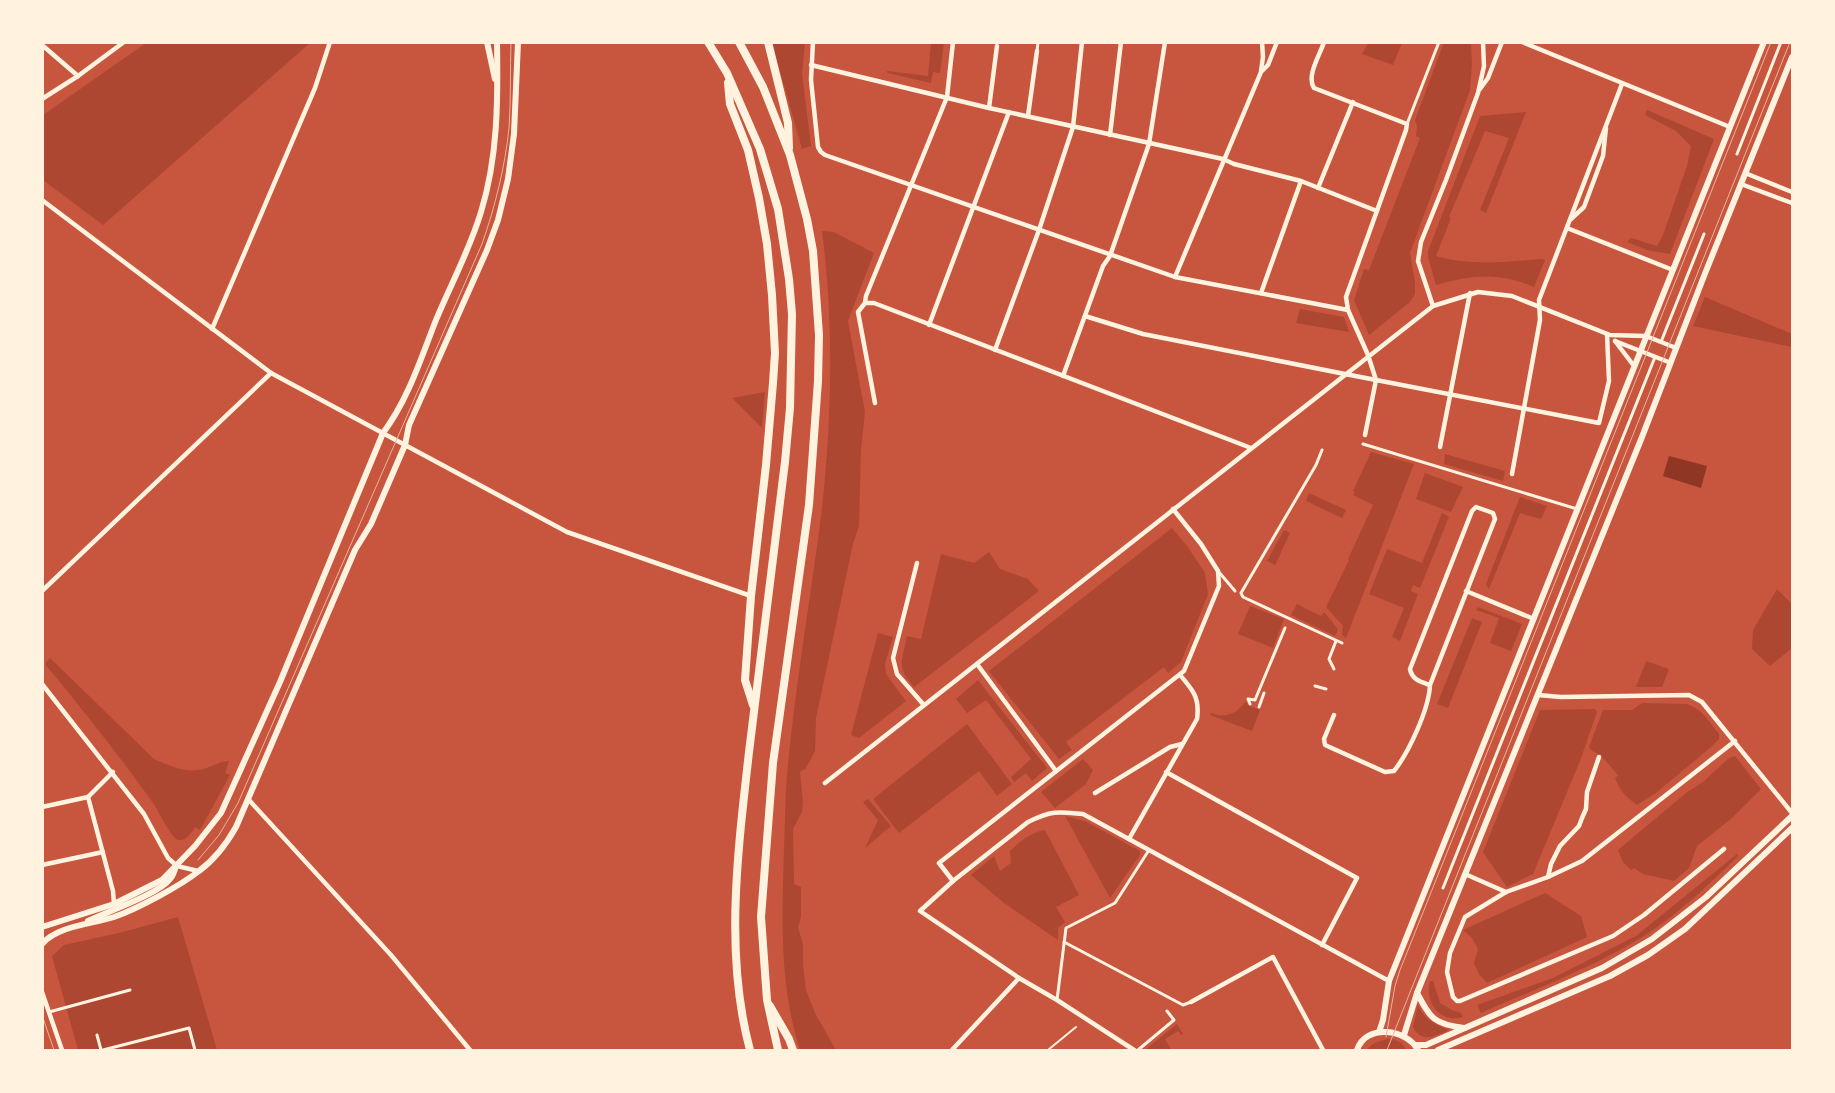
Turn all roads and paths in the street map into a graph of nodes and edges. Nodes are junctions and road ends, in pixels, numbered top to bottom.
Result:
1 (124, 42) edge
2 (330, 42) edge
3 (486, 42) edge
4 (497, 42) edge
5 (518, 42) edge
6 (708, 42) edge
7 (740, 42) edge
8 (768, 42) edge
9 (813, 42) edge
10 (952, 42) edge
11 (1038, 42) edge
12 (1082, 42) edge
13 (1121, 42) edge
14 (1165, 42) edge
15 (1262, 42) edge
16 (1277, 42) edge
17 (1324, 42) edge
18 (1439, 42) edge
19 (1483, 42) edge
20 (1502, 42) edge
21 (1522, 42) edge
22 (1764, 42) edge
23 (1781, 42) edge
24 (997, 44) edge
25 (42, 45) edge
26 (1037, 50) joint
27 (1792, 57) edge
28 (811, 65) junction
29 (1261, 72) junction
30 (727, 73) junction
31 (78, 76) junction
32 (1622, 84) junction
33 (1478, 93) junction
34 (498, 95) junction
35 (947, 98) junction
36 (42, 99) edge
37 (1353, 102) junction
38 (989, 108) junction
39 (1009, 112) junction
40 (1028, 116) junction
41 (1607, 122) junction
42 (1407, 124) junction
43 (1073, 127) junction
44 (1730, 127) junction
45 (1110, 135) junction
46 (1149, 144) junction
47 (1737, 154) dead end
48 (790, 156) junction
49 (1224, 160) junction
50 (1746, 173) junction
51 (1301, 181) junction
52 (912, 184) junction
53 (1742, 184) junction
54 (1318, 188) junction
55 (1792, 192) edge
56 (42, 200) edge
57 (1792, 203) edge
58 (974, 206) junction
59 (1377, 211) junction
60 (1570, 220) junction
61 (1567, 228) junction
62 (1039, 230) junction
63 (1704, 234) dead end
64 (1110, 256) junction
65 (1673, 270) junction
66 (1175, 277) junction
67 (1261, 293) junction
68 (1470, 293) junction
69 (865, 303) junction
70 (1433, 306) junction
71 (1539, 308) junction
72 (1348, 310) junction
73 (1085, 316) junction
74 (929, 325) junction
75 (212, 329) junction
76 (1608, 334) junction
77 (1646, 336) junction
78 (1615, 341) junction
79 (1661, 342) junction
80 (1676, 348) junction
81 (995, 350) junction
82 (1640, 350) junction
83 (1368, 356) junction
84 (1656, 356) junction
85 (1671, 363) junction
86 (1634, 366) junction
87 (271, 373) junction
88 (1345, 374) junction
89 (1063, 376) junction
90 (1376, 380) junction
91 (1450, 395) junction
92 (875, 403) dead end
93 (1524, 408) junction
94 (383, 433) junction
95 (1365, 435) dead end
96 (1362, 444) dead end
97 (405, 445) junction
98 (1440, 447) dead end
99 (1251, 448) junction
100 (1322, 450) dead end
101 (1512, 474) dead end
102 (1173, 509) junction
103 (1577, 509) junction
104 (917, 563) dead end
105 (1218, 570) junction
106 (42, 591) edge
107 (1235, 591) dead end
108 (1466, 591) junction
109 (751, 596) junction
110 (1534, 619) junction
111 (1286, 628) dead end
112 (1336, 641) junction
113 (1342, 644) dead end
114 (977, 664) junction
115 (1334, 669) dead end
116 (1180, 675) junction
117 (42, 684) edge
118 (1430, 685) junction
119 (1315, 686) dead end
120 (1326, 689) dead end
121 (1264, 693) dead end
122 (1538, 695) junction
123 (923, 704) junction
124 (1250, 704) dead end
125 (754, 707) junction
126 (1259, 707) dead end
127 (1334, 715) dead end
128 (1735, 741) junction
129 (1182, 744) junction
130 (1599, 757) dead end
131 (1056, 771) junction
132 (112, 772) junction
133 (1166, 772) junction
134 (824, 783) dead end
135 (1095, 793) dead end
136 (88, 797) junction
137 (249, 800) junction
138 (42, 807) edge
139 (1792, 814) edge
140 (1792, 828) edge
141 (1129, 839) junction
142 (1724, 849) dead end
143 (1149, 850) junction
144 (103, 852) junction
145 (42, 865) edge
146 (177, 866) junction
147 (199, 872) junction
148 (1465, 874) junction
149 (1548, 877) junction
150 (953, 882) junction
151 (1442, 888) dead end
152 (1506, 892) junction
153 (114, 904) junction
154 (42, 927) edge
155 (73, 928) junction
156 (1064, 942) junction
157 (42, 944) edge
158 (1322, 945) junction
159 (1019, 978) junction
160 (1389, 981) junction
161 (130, 990) dead end
162 (42, 992) edge
163 (1417, 993) junction
164 (767, 1000) junction
165 (1057, 1000) junction
166 (1191, 1002) joint
167 (1167, 1011) dead end
168 (50, 1012) junction
169 (1076, 1027) dead end
170 (1465, 1029) junction
171 (1379, 1032) junction
172 (97, 1035) dead end
173 (1404, 1035) junction
174 (1417, 1048) edge
175 (62, 1050) edge
176 (102, 1050) edge
177 (195, 1050) edge
178 (470, 1050) edge
179 (750, 1050) edge
180 (778, 1050) edge
181 (793, 1050) edge
182 (952, 1050) edge
183 (1048, 1050) edge
184 (1134, 1050) edge
185 (1138, 1050) edge
186 (1323, 1050) edge
187 (1357, 1050) edge
188 (1438, 1050) edge

1 - 31 street
2 - 75 street
3 - 34 main road
4 - 34 main road
5 - 97 main road
6 - 30 highway
7 - 48 highway
8 - 48 highway
9 - 28 street
10 - 35 street
11 - 26 street
12 - 43 street
13 - 45 street
14 - 46 street
15 - 29 street
16 - 29 street
17 - 37 street
18 - 42 street
19 - 33 street
20 - 33 street
21 - 32 street
22 - 44 main road
23 - 47 street
24 - 38 street
25 - 31 street
26 - 40 street
27 - 50 main road
28 - 35 street
28 - 52 street
29 - 49 street
30 - 109 highway
30 - 125 highway
31 - 36 street
32 - 41 street
32 - 44 street
33 - 70 street
34 - 94 main road
35 - 38 street
35 - 52 street
37 - 42 street
37 - 54 street
38 - 39 street
39 - 40 street
39 - 58 street
40 - 43 street
41 - 60 street
41 - 60 street
42 - 59 street
43 - 45 street
43 - 62 street
44 - 65 main road
45 - 46 street
46 - 49 street
46 - 64 street
48 - 164 highway
49 - 51 street
49 - 66 street
50 - 53 main road
50 - 55 street
51 - 54 street
51 - 67 street
52 - 58 street
52 - 69 street
53 - 57 street
53 - 80 main road
54 - 59 street
56 - 75 street
58 - 62 street
58 - 74 street
59 - 72 street
60 - 61 street
61 - 65 street
61 - 71 street
62 - 64 street
62 - 81 street
63 - 79 street
64 - 66 street
64 - 73 street
65 - 77 main road
66 - 67 street
67 - 72 street
68 - 70 street
68 - 71 street
68 - 91 street
69 - 74 street
69 - 92 street
70 - 83 street
71 - 76 street
71 - 93 street
72 - 83 street
73 - 88 street
73 - 89 street
74 - 81 street
75 - 87 street
76 - 77 street
76 - 78 street
76 - 93 street
77 - 79 street
77 - 82 main road
78 - 82 street
78 - 86 street
79 - 80 street
80 - 85 main road
81 - 89 street
82 - 84 street
82 - 86 main road
83 - 88 street
83 - 90 street
84 - 85 street
84 - 151 street
85 - 122 main road
86 - 103 main road
87 - 94 street
87 - 106 street
88 - 90 street
88 - 99 street
89 - 99 street
90 - 91 street
90 - 95 street
91 - 93 street
91 - 98 street
93 - 101 street
94 - 97 street
94 - 146 main road
96 - 103 street
97 - 109 street
97 - 137 main road
99 - 102 street
100 - 112 street
102 - 105 street
102 - 114 street
103 - 110 main road
104 - 123 street
105 - 107 street
105 - 116 street
108 - 110 street
108 - 118 street
108 - 118 street
109 - 125 highway
110 - 160 main road
111 - 124 street
112 - 113 street
112 - 115 street
114 - 123 street
114 - 131 street
116 - 129 street
116 - 131 street
117 - 132 street
118 - 127 street
119 - 120 street
121 - 126 street
122 - 128 street
122 - 148 main road
123 - 134 street
125 - 179 highway
128 - 139 street
128 - 149 street
129 - 133 street
129 - 135 street
130 - 149 street
131 - 150 street
132 - 136 street
132 - 146 street
133 - 141 street
133 - 158 street
136 - 138 street
136 - 144 street
137 - 147 main road
137 - 178 street
139 - 170 main road
140 - 188 main road
141 - 143 street
141 - 150 street
142 - 152 street
143 - 156 street
143 - 158 street
144 - 145 street
144 - 153 street
146 - 147 street
146 - 153 main road
146 - 155 main road
147 - 155 main road
148 - 152 street
148 - 163 main road
149 - 152 street
150 - 159 street
153 - 154 main road
155 - 157 main road
156 - 165 street
156 - 166 street
158 - 160 street
159 - 165 street
159 - 182 street
160 - 171 main road
161 - 168 street
162 - 168 street
163 - 170 main road
163 - 173 main road
164 - 180 highway
164 - 181 highway
165 - 184 street
166 - 186 street
167 - 185 street
168 - 175 street
169 - 183 lane
170 - 174 main road
171 - 173 main road
171 - 187 main road
172 - 176 street
173 - 174 main road
176 - 177 street

